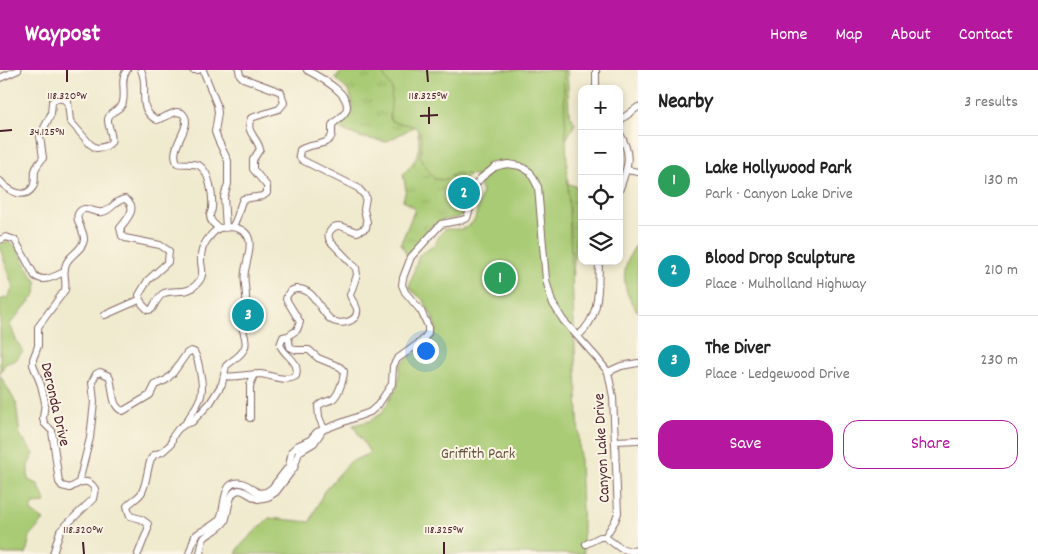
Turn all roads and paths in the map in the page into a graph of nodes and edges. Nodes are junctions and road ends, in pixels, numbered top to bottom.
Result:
1 (19, 70) edge
2 (127, 70) edge
3 (141, 70) edge
4 (193, 70) edge
5 (198, 70) edge
6 (203, 70) edge
7 (239, 70) edge
8 (307, 70) edge
9 (596, 70) edge
10 (0, 78) edge
11 (596, 85) edge
12 (638, 107) edge
13 (623, 118) edge
14 (623, 140) edge
15 (627, 170) junction
16 (638, 172) edge
17 (623, 180) edge
18 (0, 181) edge
19 (226, 228) junction
20 (0, 240) edge
21 (599, 265) edge
22 (64, 272) junction
23 (140, 300) junction
24 (105, 316) dead end
25 (288, 336) junction
26 (578, 336) junction
27 (638, 363) edge
28 (608, 372) junction
29 (254, 375) junction
30 (224, 376) junction
31 (250, 418) dead end
32 (185, 424) junction
33 (323, 430) junction
34 (638, 440) edge
35 (615, 441) junction
36 (79, 482) junction
37 (206, 534) junction
38 (605, 537) junction
39 (194, 540) junction
40 (586, 544) dead end
41 (638, 550) edge
42 (53, 554) edge
43 (138, 554) edge
44 (189, 554) edge
45 (200, 554) edge

1 - 10 street
2 - 18 street
3 - 19 street
4 - 5 street
6 - 19 street
7 - 19 street
8 - 25 street
9 - 11 street
12 - 13 street
14 - 15 street
15 - 16 street
15 - 17 street
19 - 23 street
19 - 30 street
20 - 22 street
21 - 26 street
22 - 23 street, Deronda Drive
22 - 36 street, Deronda Drive
23 - 24 street
25 - 29 street
25 - 33 street
26 - 28 street, Canyon Lake Drive
26 - 33 street, Canyon Lake Drive
27 - 28 street
28 - 35 street, Canyon Lake Drive
29 - 30 street
29 - 31 street
30 - 32 street
32 - 36 street
32 - 43 street
33 - 37 street
34 - 35 street
35 - 38 street, Canyon Lake Drive
36 - 42 street
37 - 39 street
37 - 39 street
37 - 45 street
38 - 40 street
38 - 41 street
39 - 44 street

